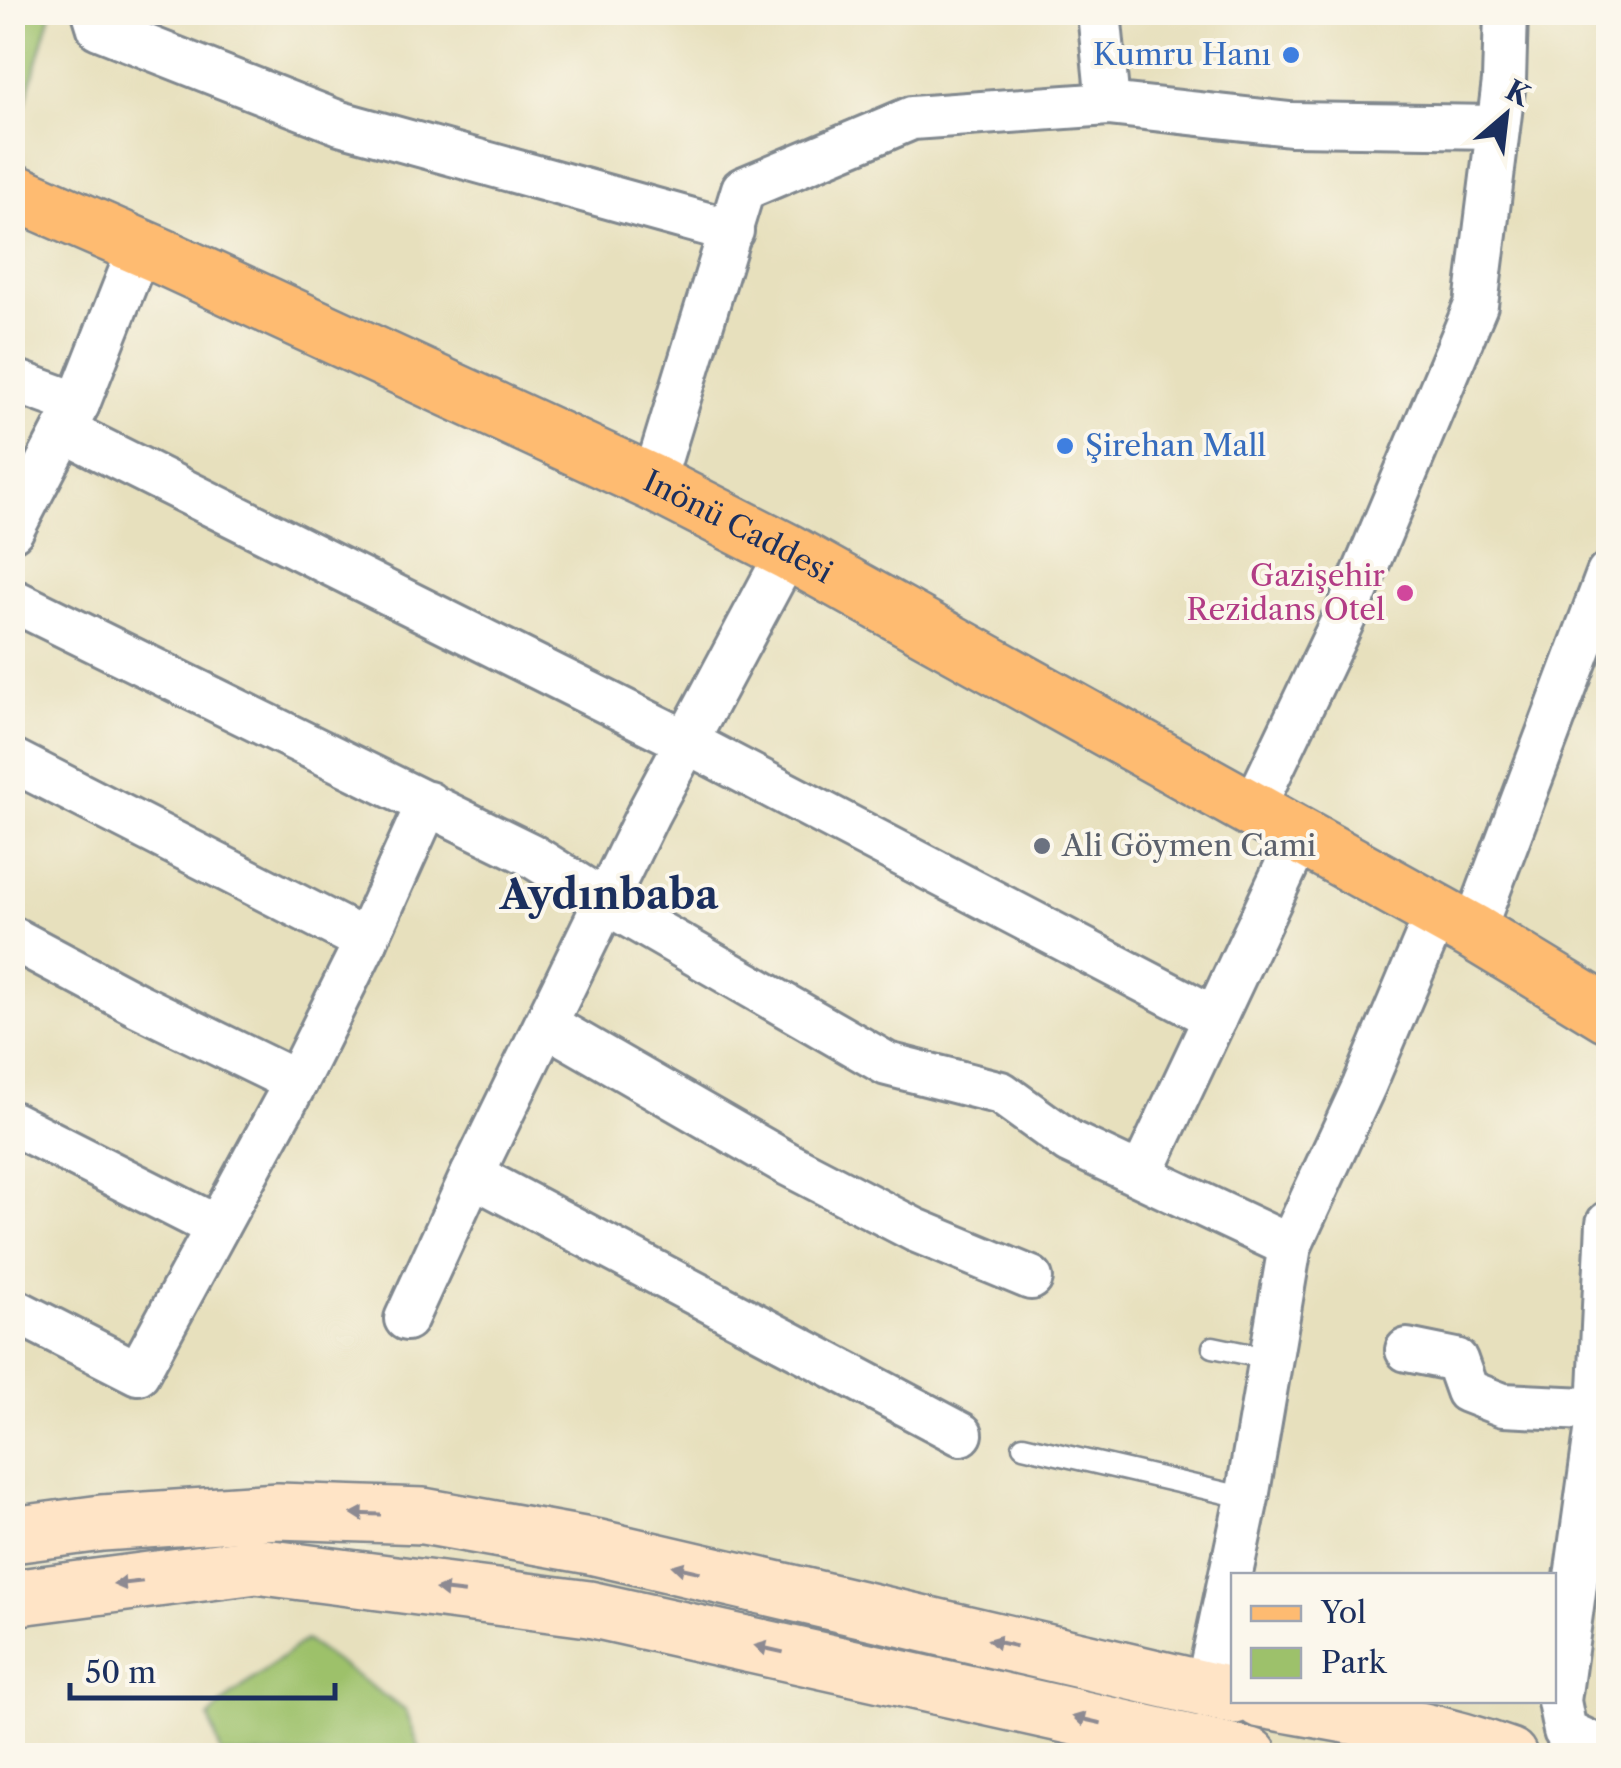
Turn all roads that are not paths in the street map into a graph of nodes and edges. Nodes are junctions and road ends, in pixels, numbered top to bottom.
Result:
1 (94, 12) edge
2 (1099, 12) edge
3 (1506, 12) edge
4 (1108, 104) junction
5 (1498, 127) junction
6 (12, 191) edge
7 (732, 231) junction
8 (140, 247) junction
9 (12, 380) edge
10 (71, 417) junction
11 (653, 483) junction
12 (12, 530) edge
13 (788, 552) junction
14 (1608, 574) edge
15 (12, 600) edge
16 (688, 742) junction
17 (12, 760) edge
18 (428, 803) junction
19 (1252, 811) junction
20 (1300, 837) junction
21 (605, 902) junction
22 (1455, 923) junction
23 (12, 938) edge
24 (366, 941) junction
25 (1608, 1014) edge
26 (1215, 1018) junction
27 (547, 1025) junction
28 (1608, 1038) edge
29 (296, 1082) junction
30 (12, 1124) edge
31 (472, 1175) junction
32 (1141, 1175) junction
33 (1608, 1223) edge
34 (217, 1227) junction
35 (1290, 1246) junction
36 (1031, 1278) dead end
37 (12, 1309) edge
38 (406, 1319) dead end
39 (1213, 1347) dead end
40 (1407, 1350) dead end
41 (1270, 1359) junction
42 (1604, 1410) edge
43 (961, 1434) dead end
44 (1023, 1446) dead end
45 (1247, 1498) junction
46 (12, 1535) edge
47 (1237, 1573) edge
48 (12, 1598) edge
49 (1231, 1614) edge
50 (1220, 1693) edge
51 (1279, 1703) edge
52 (1608, 1751) edge
53 (1250, 1756) edge
54 (1509, 1756) edge

1 - 7 street
2 - 4 street
3 - 5 street
4 - 5 street
4 - 7 street
5 - 19 street
6 - 8 main road, Inönü Caddesi
7 - 11 street
8 - 10 street
8 - 11 main road, Inönü Caddesi
9 - 10 street
10 - 12 street
10 - 16 street
11 - 13 main road, Inönü Caddesi
13 - 16 street
13 - 19 main road, Inönü Caddesi
14 - 22 street
15 - 18 street
16 - 21 street
16 - 26 street
17 - 24 street
18 - 21 street
18 - 24 street
19 - 20 main road, Inönü Caddesi
20 - 22 main road, Inönü Caddesi
20 - 26 street
21 - 27 street
21 - 32 street
22 - 25 main road, Inönü Caddesi
22 - 28 main road, Inönü Caddesi
22 - 35 street
23 - 29 street
24 - 29 street
26 - 32 street
27 - 31 street
27 - 36 street
29 - 34 street
30 - 34 street
31 - 38 street
31 - 43 street
32 - 35 street
33 - 42 street
34 - 37 street
35 - 41 street
39 - 41 lane
40 - 42 street
41 - 45 street
42 - 52 street
44 - 45 lane
45 - 47 street
50 -> 46 main road
53 -> 48 main road
49 - 50 street
51 - 54 main road

